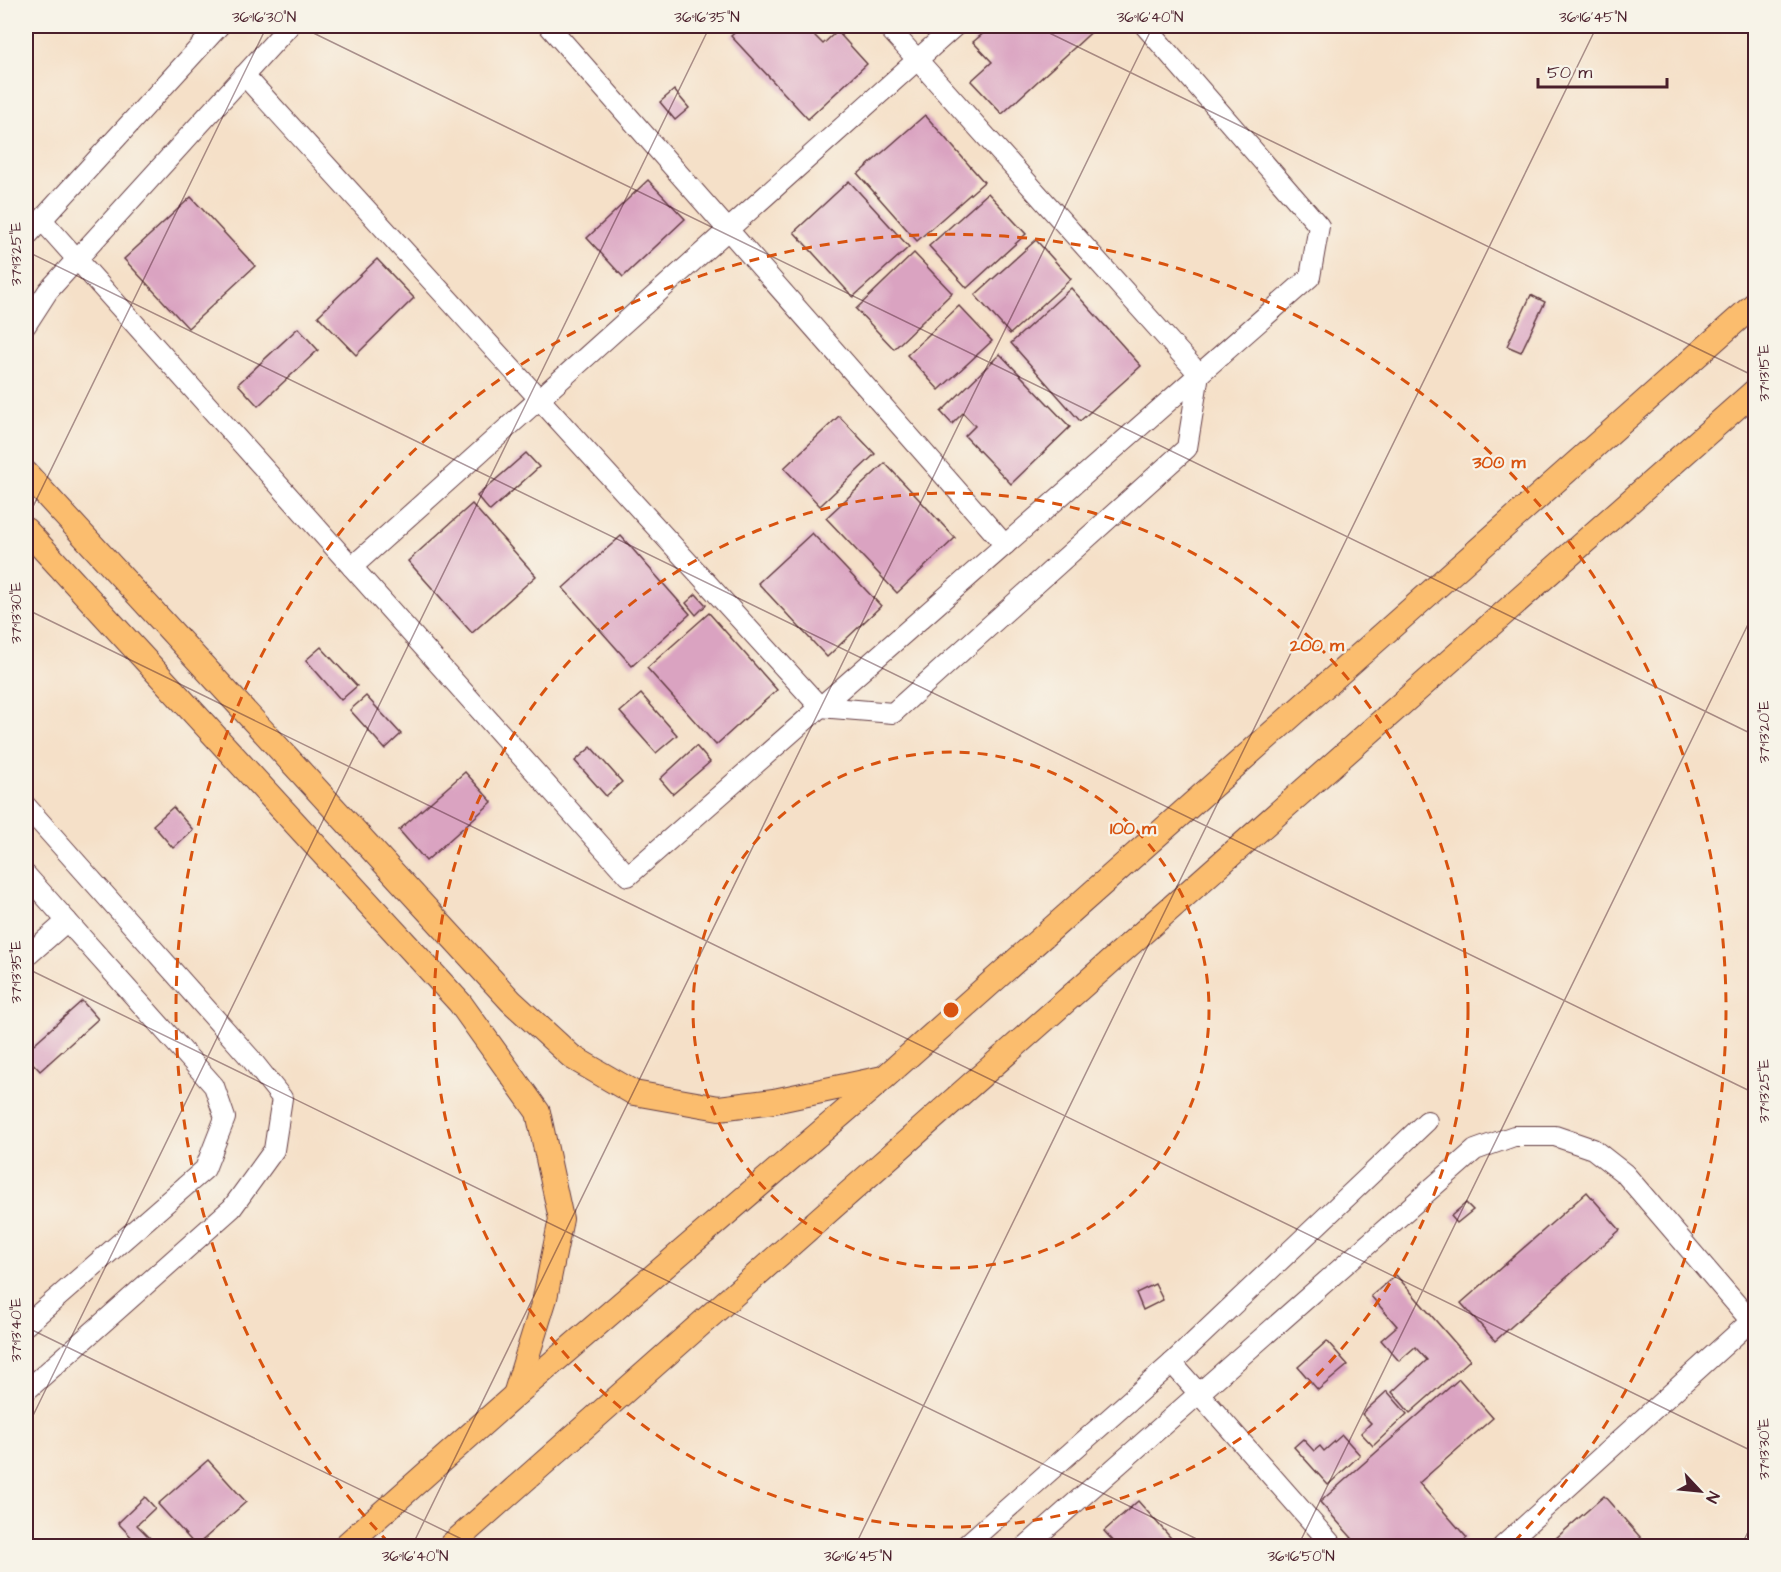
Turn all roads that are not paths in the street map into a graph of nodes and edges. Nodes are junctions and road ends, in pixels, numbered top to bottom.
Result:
1 (219, 26) edge
2 (289, 26) edge
3 (549, 26) edge
4 (887, 26) edge
5 (955, 26) edge
6 (1146, 26) edge
7 (917, 59) junction
8 (244, 75) junction
9 (42, 220) junction
10 (728, 230) junction
11 (26, 237) edge
12 (77, 260) junction
13 (1755, 303) edge
14 (26, 326) edge
15 (1199, 374) junction
16 (1755, 390) edge
17 (539, 399) junction
18 (26, 472) edge
19 (26, 530) edge
20 (1005, 545) junction
21 (352, 567) junction
22 (190, 653) junction
23 (162, 679) junction
24 (820, 707) junction
25 (26, 806) edge
26 (26, 875) edge
27 (67, 921) junction
28 (26, 957) edge
29 (885, 1077) junction
30 (1427, 1121) dead end
31 (1753, 1324) edge
32 (26, 1325) edge
33 (1172, 1363) junction
34 (26, 1391) edge
35 (1198, 1394) junction
36 (514, 1396) junction
37 (345, 1546) edge
38 (450, 1546) edge
39 (965, 1546) edge
40 (1026, 1546) edge
41 (1334, 1546) edge
42 (1503, 1546) edge

1 - 9 street
2 - 8 street
3 - 10 street
4 - 7 street
5 - 7 street
6 - 15 street
7 - 10 street
7 - 15 street
8 - 12 street
8 - 17 street
9 - 11 street
9 - 12 street
10 - 17 street
10 - 20 street
12 - 14 street
12 - 21 street
13 - 29 main road
15 - 20 street
15 - 24 street
16 - 38 main road
17 - 21 street
17 - 24 street
18 - 22 main road
19 - 23 main road
20 - 24 street
21 - 24 street
22 - 23 main road
22 - 29 main road
23 - 36 main road
25 - 34 street
26 - 27 street
27 - 28 street
27 - 32 street
29 - 36 main road
30 - 33 street
31 - 35 street
31 - 42 street
33 - 35 street
33 - 39 street
35 - 40 street
35 - 41 street
36 - 37 main road

